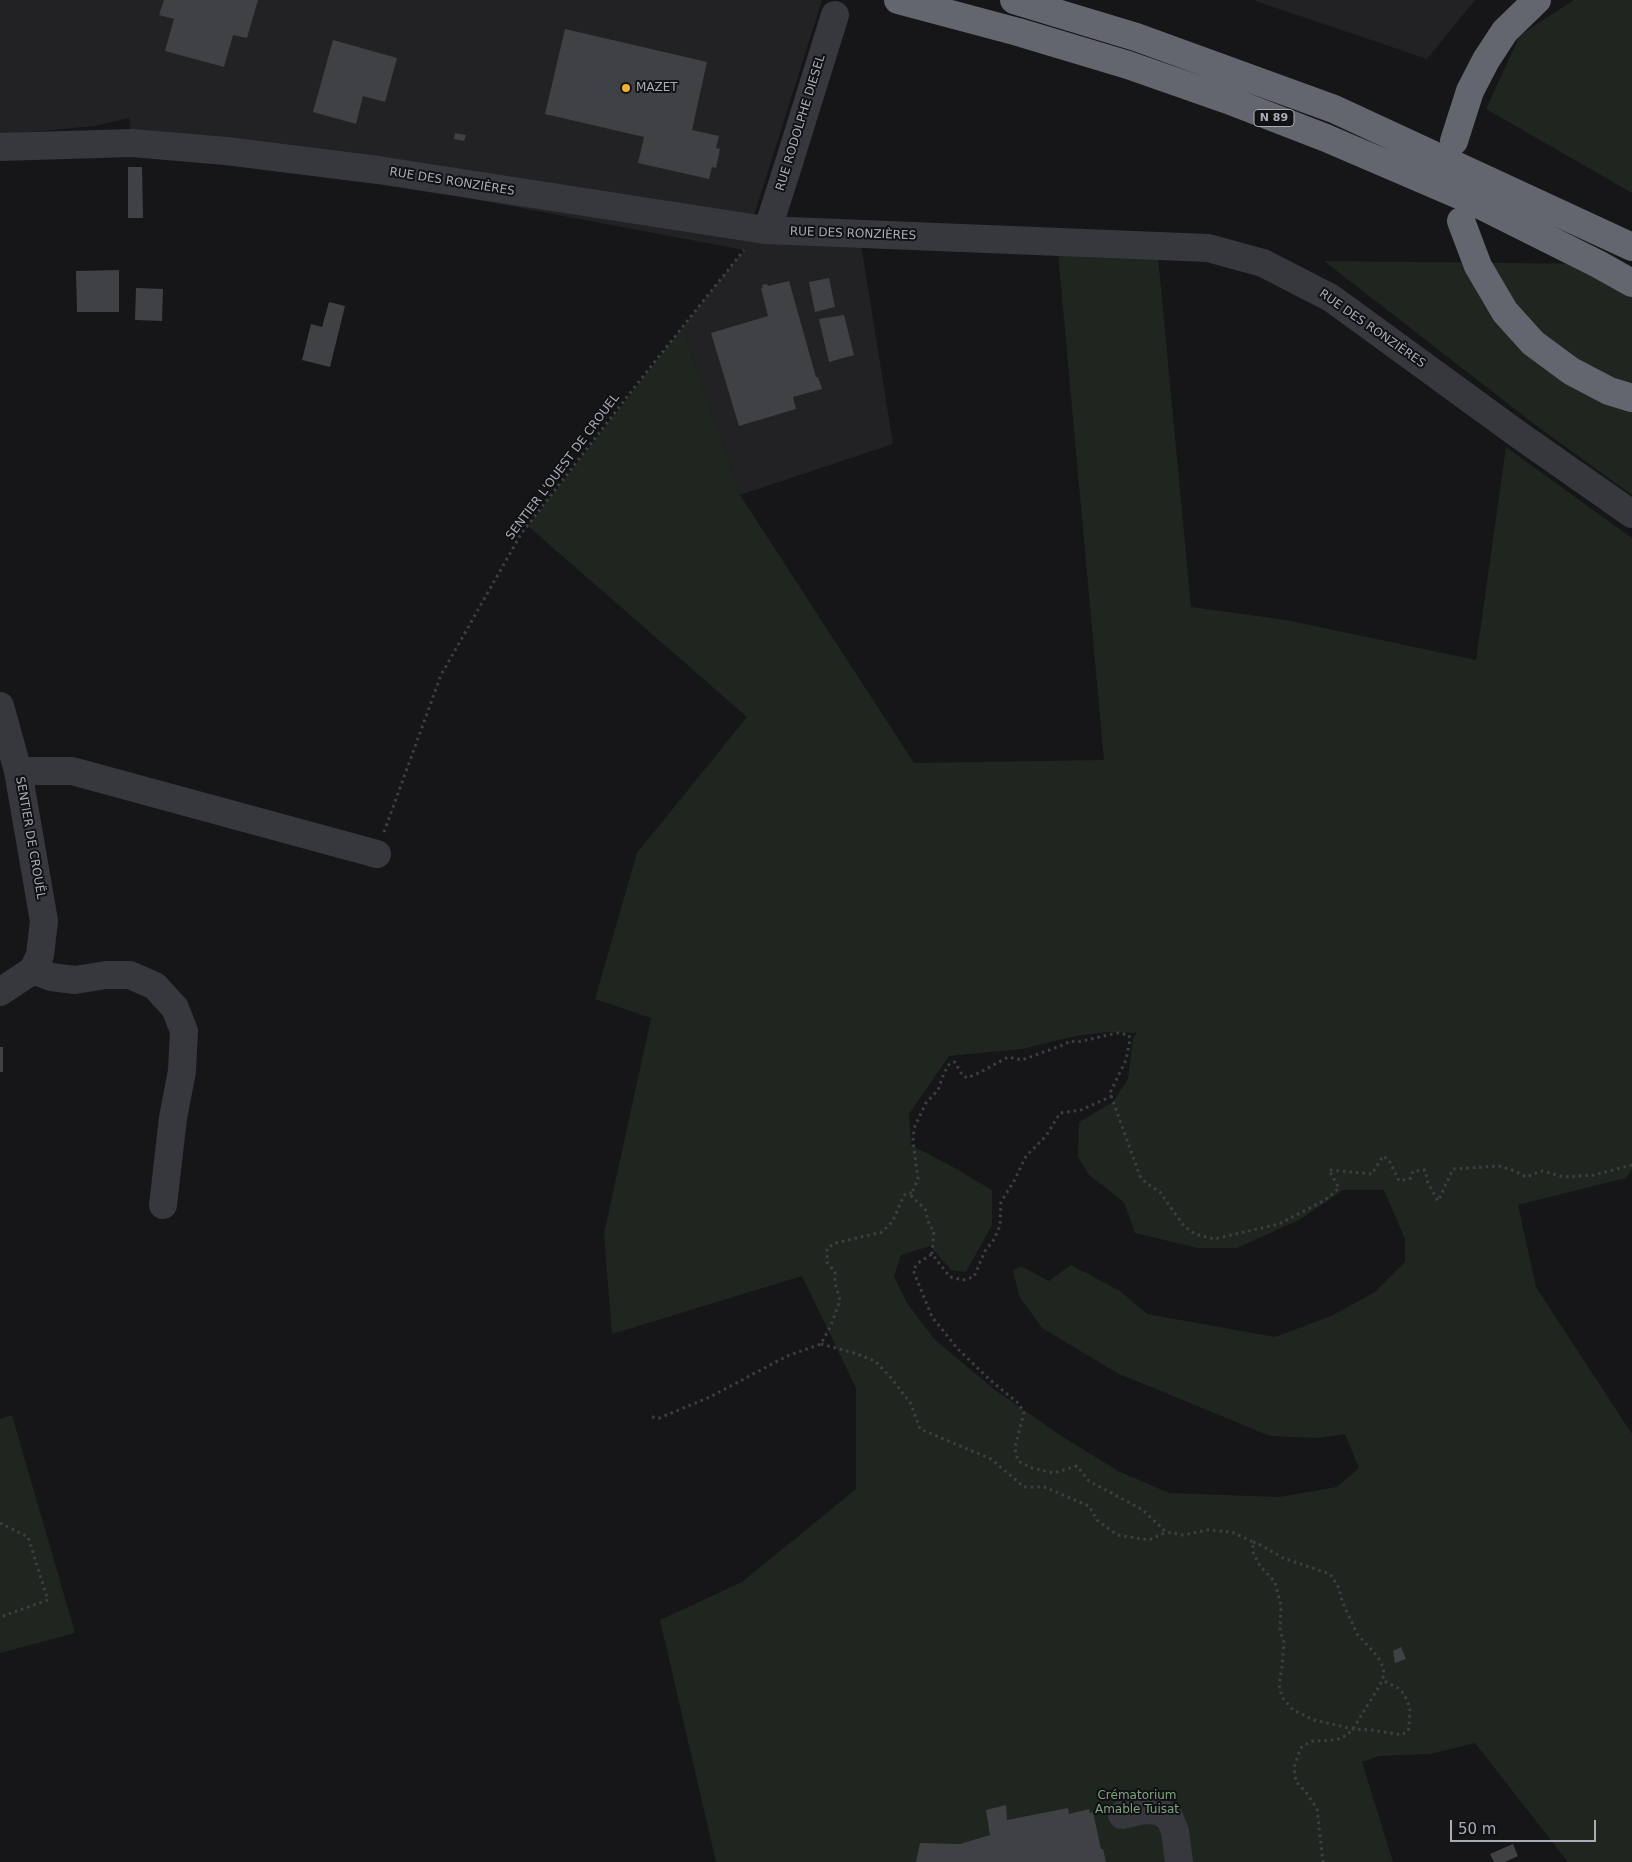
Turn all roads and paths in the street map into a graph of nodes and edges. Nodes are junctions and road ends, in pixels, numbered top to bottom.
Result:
1 (898, 0) edge
2 (1014, 0) edge
3 (1537, 0) edge
4 (835, 15) dead end
5 (1454, 140) dead end
6 (0, 147) edge
7 (1461, 221) dead end
8 (765, 230) junction
9 (1632, 247) edge
10 (1632, 283) edge
11 (1632, 398) edge
12 (1632, 514) edge
13 (0, 709) edge
14 (18, 770) junction
15 (377, 854) joint
16 (33, 970) junction
17 (0, 992) edge
18 (1112, 1096) junction
19 (1632, 1165) edge
20 (912, 1193) junction
21 (163, 1206) dead end
22 (932, 1254) junction
23 (822, 1344) junction
24 (652, 1417) dead end
25 (0, 1523) edge
26 (1166, 1532) junction
27 (1253, 1542) junction
28 (0, 1617) edge
29 (1382, 1680) junction
30 (1353, 1730) junction
31 (1122, 1815) dead end
32 (1179, 1862) edge
33 (1323, 1862) edge

1 - 10 highway, N 89
2 - 9 highway, N 89
3 - 5 highway
4 - 8 street, RUE RODOLPHE DIESEL
6 - 8 street, RUE DES RONZIÈRES
7 - 11 highway
8 - 12 street, RUE DES RONZIÈRES
8 - 15 path, SENTIER L'OUEST DE CROUEL
13 - 14 street, SENTIER DE CROUËL
14 - 15 street
14 - 16 street, SENTIER DE CROUËL
16 - 17 street
16 - 21 street
18 - 19 path
18 - 20 path
18 - 22 path
20 - 22 path
20 - 23 path
22 - 26 path
23 - 24 path
23 - 26 path
25 - 28 path
26 - 27 path
27 - 29 path
27 - 30 path
29 - 30 path
29 - 30 path
30 - 33 path
31 - 32 street

